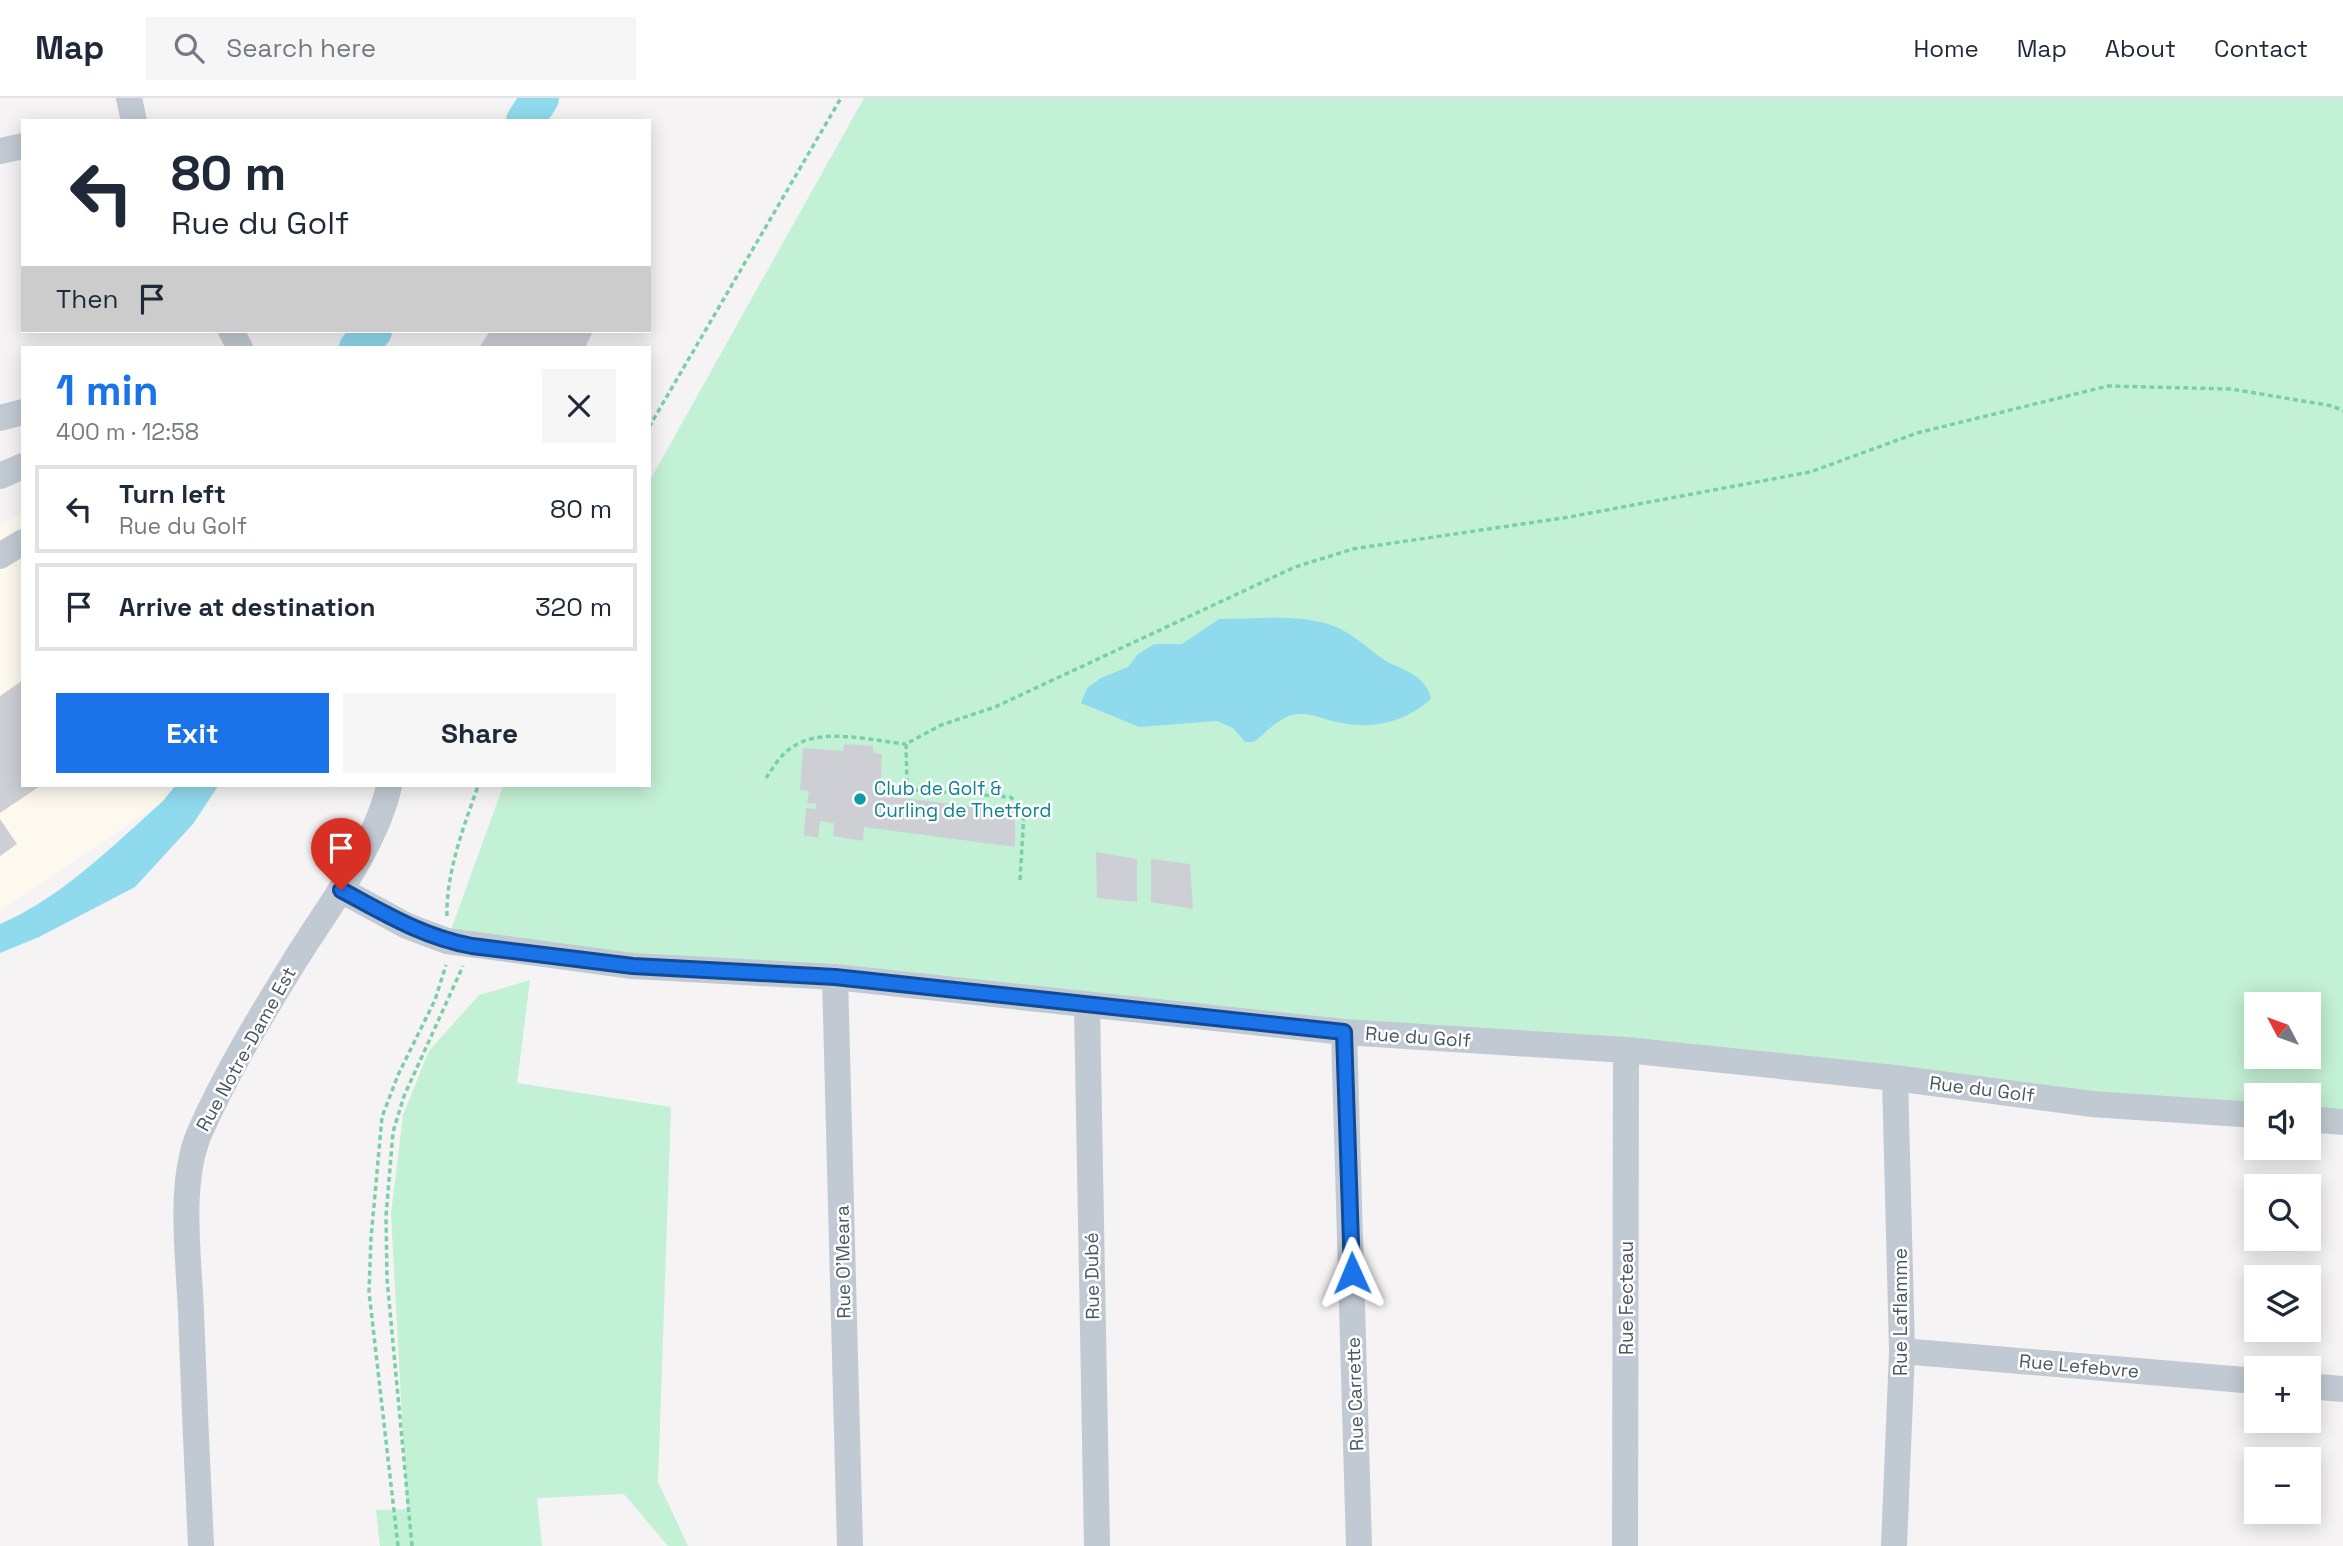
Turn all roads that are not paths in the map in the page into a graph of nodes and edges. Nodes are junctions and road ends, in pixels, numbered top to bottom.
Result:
1 (129, 98) edge
2 (134, 119) edge
3 (21, 146) edge
4 (0, 151) edge
5 (21, 413) edge
6 (0, 418) edge
7 (21, 467) edge
8 (0, 476) edge
9 (21, 543) edge
10 (0, 556) edge
11 (389, 787) edge
12 (341, 890) junction
13 (835, 977) junction
14 (1087, 1006) junction
15 (1344, 1032) junction
16 (1626, 1050) junction
17 (1895, 1078) junction
18 (2244, 1114) edge
19 (2321, 1120) edge
20 (2343, 1122) edge
21 (1902, 1351) junction
22 (2244, 1380) edge
23 (2321, 1387) edge
24 (2343, 1389) edge
25 (201, 1546) edge
26 (850, 1546) edge
27 (1097, 1546) edge
28 (1359, 1546) edge
29 (1625, 1546) edge
30 (1894, 1546) edge

1 - 2 street
3 - 4 street
5 - 6 street
7 - 8 street
9 - 10 street
11 - 12 street, Rue Notre-Dame Est
12 - 13 street, Rue du Golf
12 - 25 street, Rue Notre-Dame Est
13 - 14 street, Rue du Golf
13 - 26 street, Rue O'Meara
14 - 15 street, Rue du Golf
14 - 27 street, Rue Dubé
15 - 16 street, Rue du Golf
15 - 28 street, Rue Carrette
16 - 17 street, Rue du Golf
16 - 29 street, Rue Fecteau
17 - 18 street, Rue du Golf
17 - 21 street, Rue Laflamme
19 - 20 street
21 - 22 street, Rue Lefebvre
21 - 30 street, Rue Laflamme
23 - 24 street

